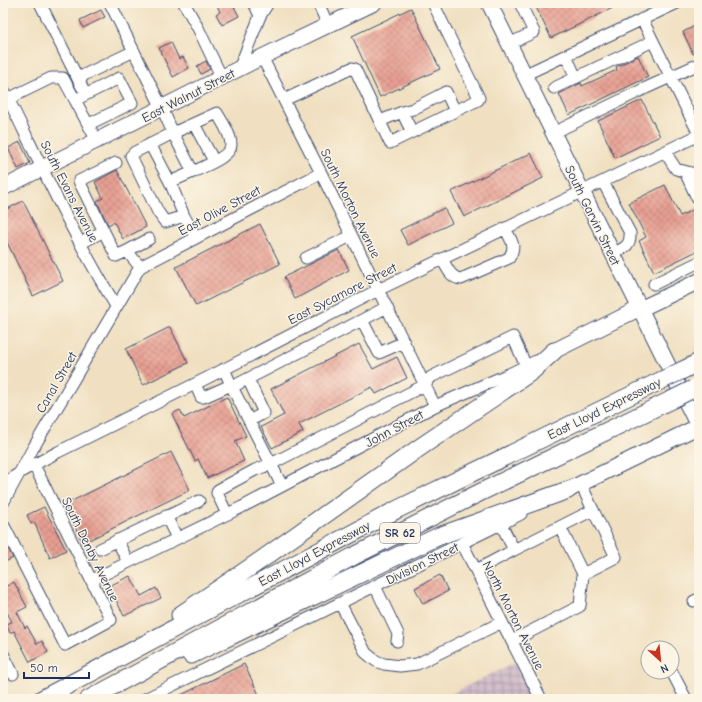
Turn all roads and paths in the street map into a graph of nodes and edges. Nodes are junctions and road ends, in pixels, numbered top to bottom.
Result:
1 (40, 3) edge
2 (110, 3) edge
3 (184, 3) edge
4 (254, 3) edge
5 (268, 3) edge
6 (318, 3) edge
7 (433, 3) edge
8 (489, 3) edge
9 (520, 3) edge
10 (677, 3) edge
11 (369, 4) edge
12 (260, 16) junction
13 (642, 19) junction
14 (328, 25) junction
15 (653, 41) junction
16 (509, 44) junction
17 (134, 51) junction
18 (566, 55) junction
19 (262, 57) junction
20 (699, 64) edge
21 (239, 69) junction
22 (524, 75) junction
23 (670, 77) junction
24 (222, 78) junction
25 (576, 78) junction
26 (79, 81) junction
27 (3, 88) edge
28 (554, 88) dead end
29 (80, 97) junction
30 (8, 99) junction
31 (284, 100) junction
32 (162, 108) junction
33 (455, 111) junction
34 (402, 112) junction
35 (380, 121) junction
36 (89, 124) junction
37 (194, 124) junction
38 (412, 132) junction
39 (173, 133) junction
40 (553, 133) junction
41 (699, 135) edge
42 (97, 140) junction
43 (150, 144) junction
44 (665, 152) junction
45 (214, 161) junction
46 (116, 163) dead end
47 (42, 168) junction
48 (193, 172) junction
49 (685, 172) junction
50 (321, 173) junction
51 (699, 175) edge
52 (170, 182) junction
53 (602, 182) junction
54 (3, 188) edge
55 (582, 192) junction
56 (697, 198) dead end
57 (184, 216) junction
58 (505, 228) junction
59 (104, 231) junction
60 (352, 236) junction
61 (196, 238) junction
62 (150, 239) dead end
63 (81, 243) junction
64 (126, 251) junction
65 (612, 254) junction
66 (306, 258) dead end
67 (442, 259) junction
68 (695, 264) edge
69 (137, 271) junction
70 (699, 281) edge
71 (654, 284) dead end
72 (378, 290) junction
73 (116, 306) junction
74 (387, 307) junction
75 (640, 309) junction
76 (362, 320) junction
77 (404, 342) junction
78 (554, 351) junction
79 (699, 362) edge
80 (526, 366) junction
81 (224, 369) junction
82 (248, 379) junction
83 (195, 384) junction
84 (425, 385) junction
85 (232, 386) junction
86 (696, 388) edge
87 (435, 406) junction
88 (249, 421) junction
89 (699, 427) edge
90 (34, 464) junction
91 (271, 464) junction
92 (20, 472) junction
93 (3, 484) edge
94 (282, 486) junction
95 (574, 487) junction
96 (199, 501) dead end
97 (3, 503) edge
98 (593, 510) junction
99 (227, 514) junction
100 (166, 516) junction
101 (3, 524) edge
102 (501, 524) junction
103 (560, 527) junction
104 (177, 538) junction
105 (117, 540) junction
106 (462, 543) junction
107 (100, 549) dead end
108 (514, 550) junction
109 (128, 562) junction
110 (476, 570) junction
111 (583, 574) junction
112 (92, 580) junction
113 (375, 586) junction
114 (340, 603) junction
115 (502, 622) junction
116 (397, 641) dead end
117 (512, 641) junction
118 (137, 648) junction
119 (3, 654) edge
120 (13, 674) dead end
121 (134, 675) junction
122 (676, 680) edge
123 (42, 699) edge
124 (89, 699) edge
125 (145, 699) edge
126 (541, 699) edge
127 (686, 699) edge

1 - 26 street
2 - 17 street
3 - 24 street
4 - 12 street
5 - 12 street
6 - 14 street
7 - 33 street
8 - 16 main road, South Garvin Street
9 - 16 street
10 - 13 street
11 - 14 main road, East Walnut Street
12 - 21 street
13 - 15 street
13 - 18 street
14 - 19 main road, East Walnut Street
15 - 23 street
15 - 25 street
16 - 22 main road, South Garvin Street
17 - 26 street
17 - 32 street
18 - 22 street
18 - 25 street
19 - 21 main road, East Walnut Street
19 - 31 street, South Morton Avenue
20 - 23 street
21 - 24 main road, East Walnut Street
22 - 40 main road, South Garvin Street
23 - 40 street
23 - 41 street
24 - 32 main road, East Walnut Street
25 - 28 street
26 - 29 street
27 - 30 street, South Evans Avenue
29 - 30 street
29 - 36 street
29 - 36 street
30 - 47 street, South Evans Avenue
31 - 35 street
31 - 50 street, South Morton Avenue
32 - 39 street
32 - 42 main road, East Walnut Street
33 - 34 street
33 - 38 street
34 - 35 street
34 - 38 street
35 - 38 street
36 - 42 street
37 - 39 street
37 - 45 street
37 - 45 street
39 - 43 street
39 - 48 street
40 - 55 main road, South Garvin Street
41 - 44 street, East Sycamore Street
42 - 47 main road, East Walnut Street
43 - 52 street
43 - 57 street
44 - 49 street
44 - 53 street, East Sycamore Street
45 - 48 street
46 - 59 street
47 - 54 main road, East Walnut Street
47 - 63 street, South Evans Avenue
48 - 52 street
49 - 51 street
49 - 56 street
50 - 60 street, South Morton Avenue
50 - 61 street, East Olive Street
52 - 57 street
53 - 55 street, East Sycamore Street
53 - 65 street
55 - 58 street, East Sycamore Street
55 - 65 main road, South Garvin Street
57 - 61 street
58 - 67 street, East Sycamore Street
58 - 67 street
59 - 63 street
59 - 64 street
60 - 66 street
60 - 72 street, South Morton Avenue
61 - 69 street, East Olive Street
62 - 64 street
63 - 73 street, South Evans Avenue
64 - 69 street
65 - 75 main road, South Garvin Street
67 - 72 street, East Sycamore Street
68 - 70 street
68 - 71 street
69 - 73 street, Canal Street
70 - 75 main road, John Street
72 - 74 street, South Morton Avenue
72 - 81 street, East Sycamore Street
73 - 92 street, Canal Street
74 - 76 street
74 - 77 street, South Morton Avenue
75 - 78 main road, John Street
75 - 89 main road, South Garvin Street
76 - 77 street
76 - 82 street
77 - 84 street, South Morton Avenue
78 - 80 street, John Street
78 - 118 highway
79 - 118 highway, East Lloyd Expressway / SR 62, bridge
80 - 84 street
80 - 87 street, John Street
81 - 83 street, East Sycamore Street
81 - 85 street
82 - 85 street
82 - 88 street
83 - 85 street
83 - 90 street, East Sycamore Street
84 - 87 street, South Morton Avenue
84 - 91 street
85 - 88 street
86 - 121 highway, East Lloyd Expressway / SR 62, bridge
87 - 94 street, John Street
88 - 91 street
89 - 95 main road, Division Street
90 - 92 street, East Sycamore Street
90 - 112 street, South Denby Avenue
91 - 94 street
91 - 99 street
92 - 93 street, East Sycamore Street
92 - 97 street, Canal Street
94 - 99 street, John Street
95 - 98 street
95 - 102 street, Division Street
95 - 121 highway
96 - 100 street
98 - 103 street
98 - 111 street
99 - 104 street, John Street
100 - 104 street
100 - 105 street
101 - 112 street, South Denby Avenue
102 - 106 street, Division Street
102 - 108 street
103 - 108 street
103 - 111 street
104 - 109 street, John Street
105 - 107 street
105 - 109 street
106 - 110 street, North Morton Avenue
106 - 113 street, Division Street
108 - 110 street
109 - 112 street, John Street
110 - 115 street, North Morton Avenue
111 - 117 street
113 - 114 street, Division Street
113 - 116 street
114 - 115 street
114 - 125 street, Division Street
115 - 117 street, North Morton Avenue
117 - 126 street, North Morton Avenue
118 - 123 highway, East Lloyd Expressway / SR 62
119 - 120 street
121 - 124 highway, East Lloyd Expressway / SR 62
122 - 127 street

